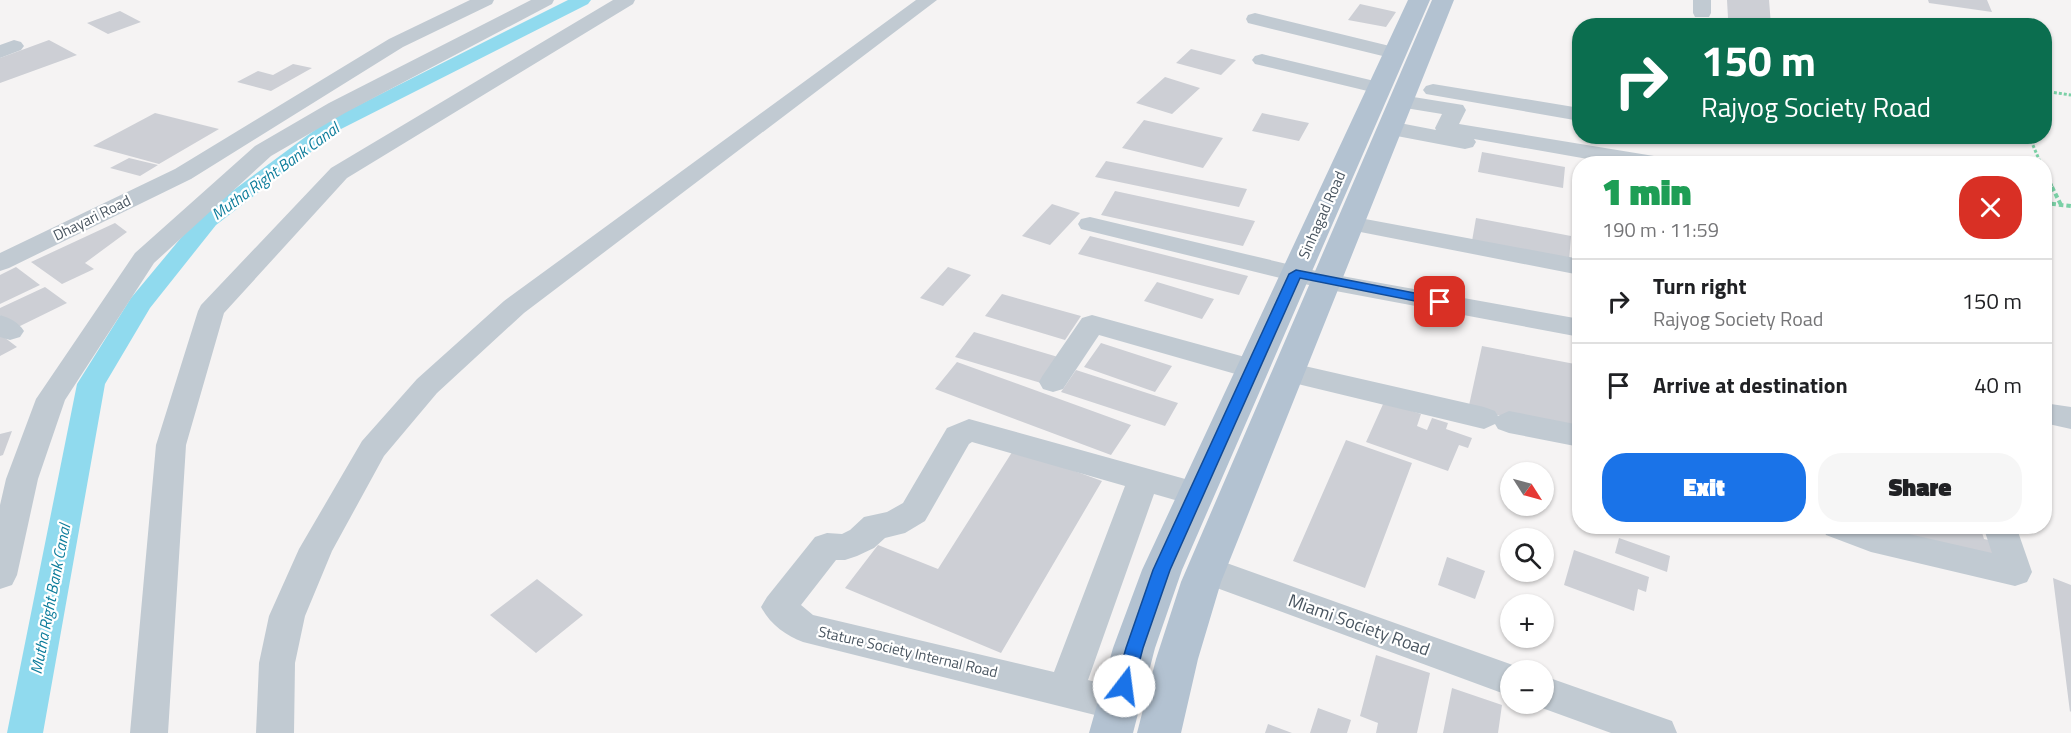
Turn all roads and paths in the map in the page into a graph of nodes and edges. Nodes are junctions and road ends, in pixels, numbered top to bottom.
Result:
1 (484, 0) edge
2 (545, 0) edge
3 (626, 0) edge
4 (928, 0) edge
5 (1419, 0) edge
6 (1443, 0) edge
7 (1347, 22) dead end
8 (1393, 40) junction
9 (1262, 69) dead end
10 (2052, 92) edge
11 (2071, 95) edge
12 (1387, 100) junction
13 (1572, 114) edge
14 (1612, 156) edge
15 (1572, 159) edge
16 (2052, 186) edge
17 (2052, 204) edge
18 (2061, 205) junction
19 (2071, 206) edge
20 (1349, 223) junction
21 (1090, 224) dead end
22 (0, 262) edge
23 (1572, 265) edge
24 (1310, 277) junction
25 (1572, 326) edge
26 (1253, 369) junction
27 (1287, 372) junction
28 (1053, 382) dead end
29 (2052, 414) edge
30 (2071, 418) edge
31 (1572, 434) edge
32 (1144, 478) junction
33 (1196, 494) junction
34 (1858, 534) edge
35 (2002, 534) edge
36 (1207, 570) junction
37 (0, 575) edge
38 (1500, 676) edge
39 (1066, 690) junction
40 (1554, 696) edge
41 (1115, 719) edge
42 (150, 733) edge
43 (275, 733) edge
44 (1159, 733) edge
45 (1658, 733) edge

1 - 22 street, Dhayari Road
2 - 37 street
3 - 42 street
4 - 43 street
5 - 8 main road, Sinhagad Road
6 - 12 main road, Sinhagad Road
7 - 8 street
8 - 12 main road, Sinhagad Road
9 - 12 street
10 - 11 path
12 - 13 street
12 - 14 street
12 - 15 street
12 - 20 main road, Sinhagad Road
12 - 24 main road, Sinhagad Road
16 - 18 path
17 - 18 path
18 - 19 path
20 - 23 street
20 - 24 main road, Sinhagad Road
21 - 24 street
24 - 25 street
24 - 26 main road, Sinhagad Road
24 - 27 main road, Sinhagad Road
26 - 28 street
26 - 33 main road, Sinhagad Road
27 - 31 street
27 - 36 main road, Sinhagad Road
29 - 30 street
32 - 33 street, Stature Society Internal Road
32 - 39 street
32 - 39 street, Stature Society Internal Road
33 - 41 main road, Sinhagad Road
34 - 35 street
36 - 38 street, Miami Society Road
36 - 44 main road, Sinhagad Road
39 - 41 street, Stature Society Internal Road
40 - 45 street

